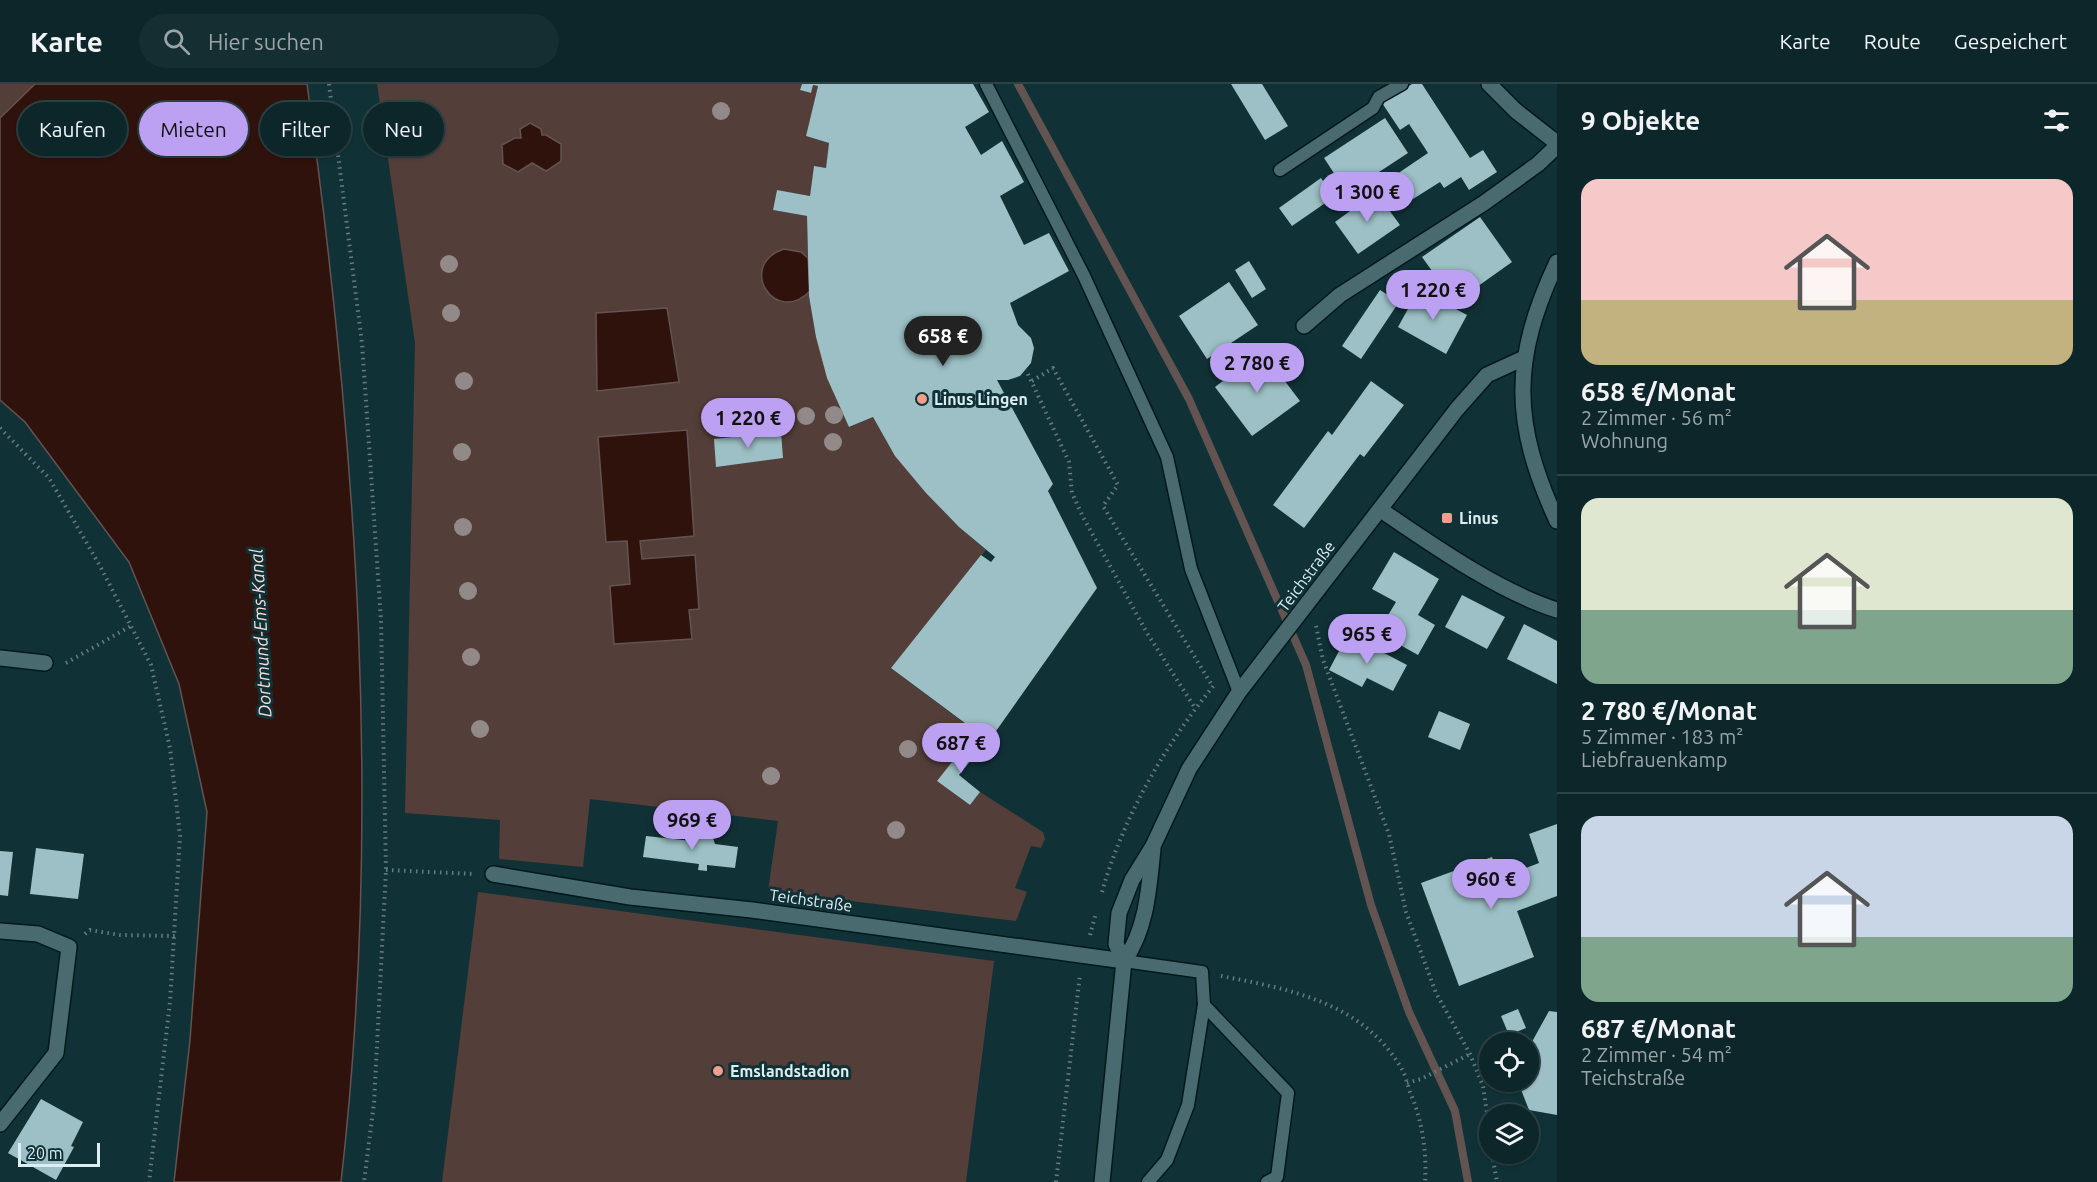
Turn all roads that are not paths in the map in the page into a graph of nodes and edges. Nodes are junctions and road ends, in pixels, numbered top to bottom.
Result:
1 (986, 84) edge
2 (1402, 84) edge
3 (1489, 84) edge
4 (1557, 144) edge
5 (1280, 170) dead end
6 (1557, 262) edge
7 (1304, 326) dead end
8 (1524, 358) junction
9 (1381, 510) junction
10 (1557, 521) edge
11 (1557, 610) edge
12 (0, 658) edge
13 (45, 663) dead end
14 (1239, 692) junction
15 (1153, 846) junction
16 (493, 874) road end
17 (0, 931) edge
18 (1125, 961) junction
19 (1204, 1005) junction
20 (0, 1124) edge
21 (1102, 1182) edge
22 (1148, 1182) edge
23 (1267, 1182) edge

1 - 14 lane
2 - 5 lane
3 - 4 street
4 - 7 street
6 - 8 street
8 - 9 street, Teichstraße
8 - 10 street
9 - 11 street
9 - 14 street, Teichstraße
12 - 13 street
14 - 15 street, Teichstraße
15 - 18 street, Teichstraße
15 - 18 street, Teichstraße
16 - 18 street, Teichstraße
17 - 20 street
18 - 19 lane
18 - 21 street, Teichstraße
19 - 22 lane
19 - 23 lane

